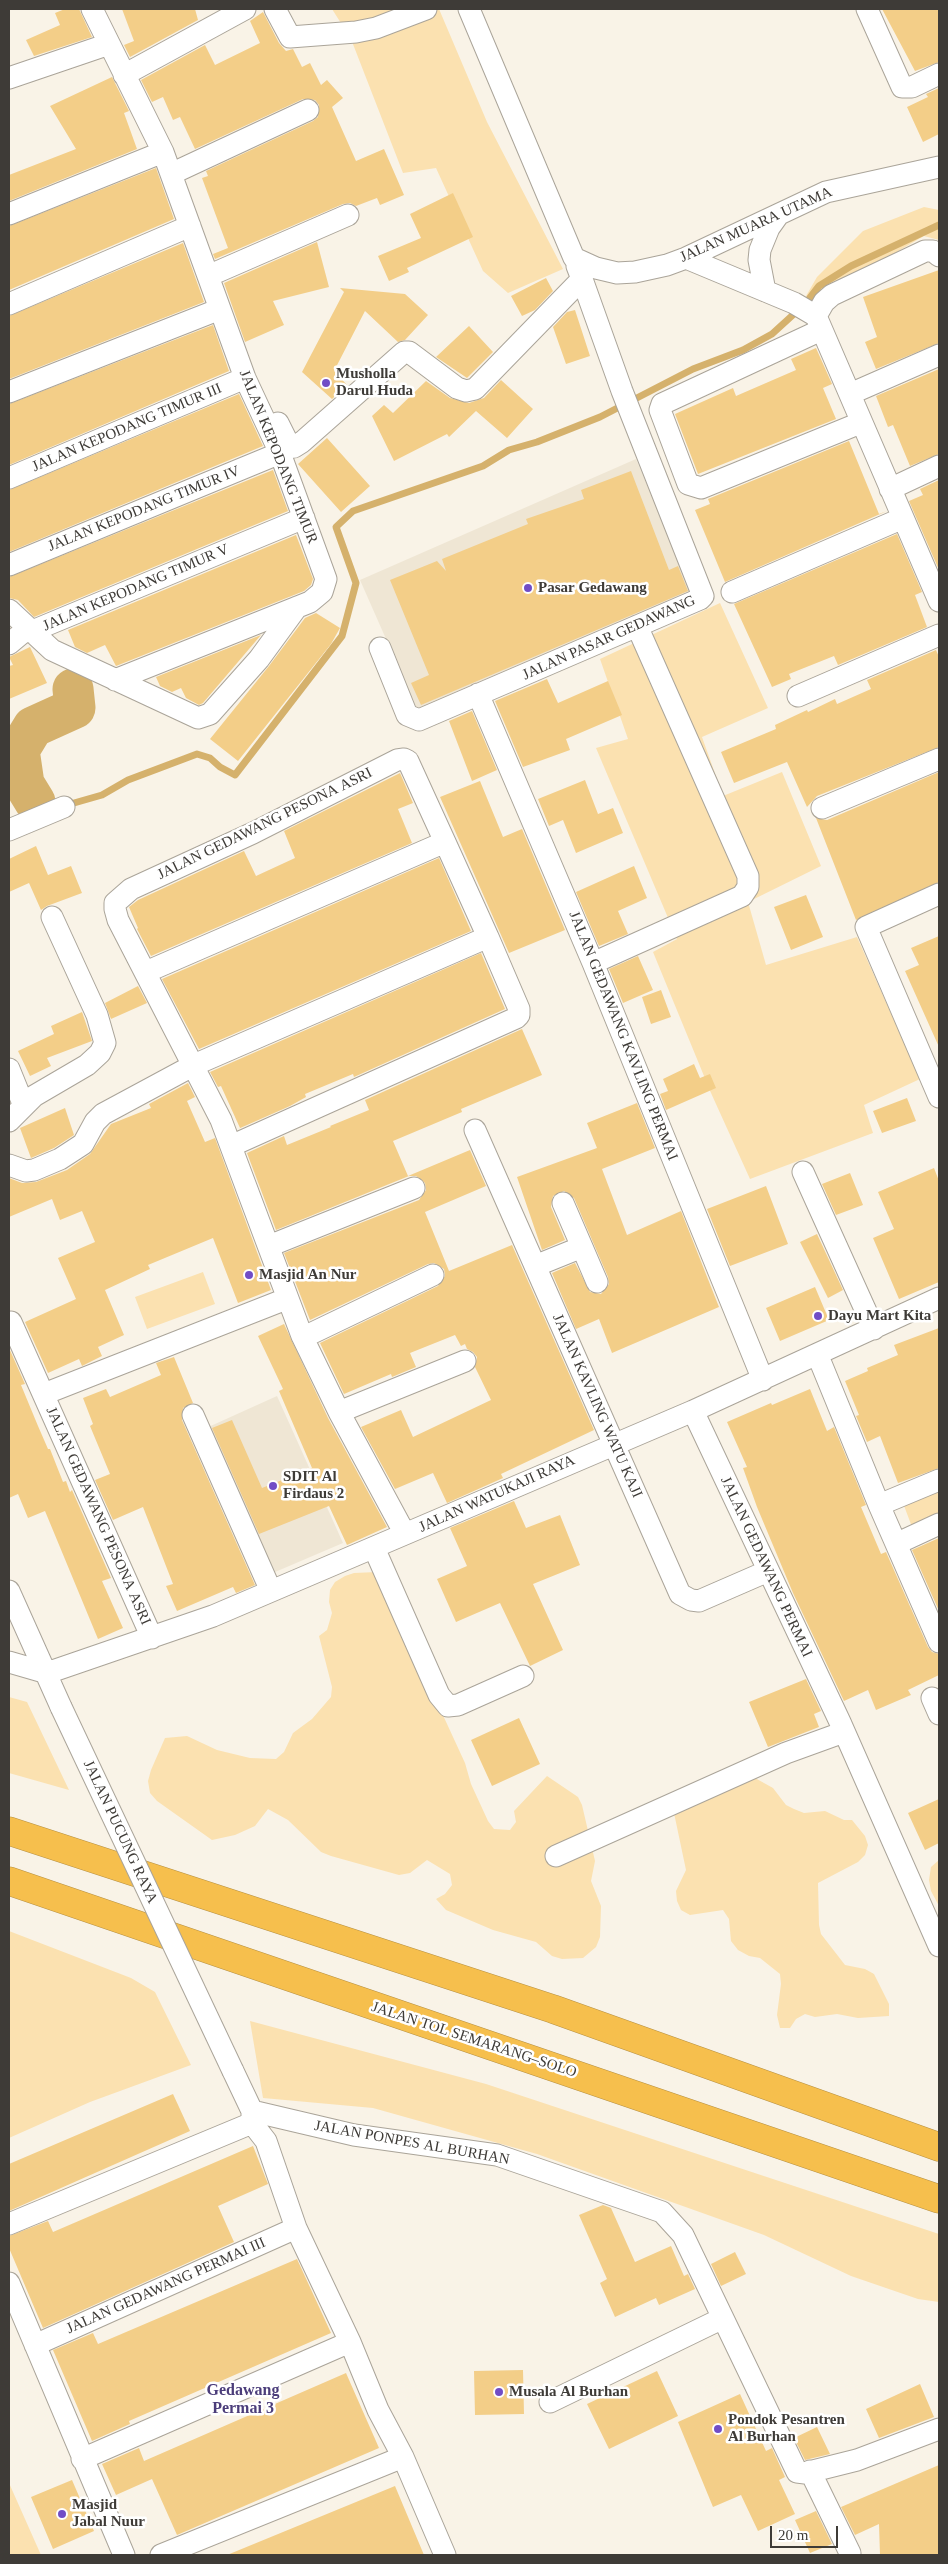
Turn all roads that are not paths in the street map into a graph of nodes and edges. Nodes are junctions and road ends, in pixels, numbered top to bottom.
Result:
1 (92, 9) edge
2 (245, 9) edge
3 (275, 9) edge
4 (426, 9) edge
5 (469, 9) edge
6 (867, 9) edge
7 (108, 44) junction
8 (939, 74) edge
9 (124, 75) junction
10 (9, 78) edge
11 (308, 110) dead end
12 (163, 152) junction
13 (939, 167) edge
14 (171, 174) junction
15 (9, 214) edge
16 (779, 214) junction
17 (348, 215) dead end
18 (190, 226) junction
19 (939, 256) edge
20 (574, 258) junction
21 (686, 258) junction
22 (208, 276) junction
23 (582, 279) junction
24 (765, 291) junction
25 (9, 304) edge
26 (220, 309) junction
27 (810, 315) junction
28 (235, 348) junction
29 (939, 355) edge
30 (245, 378) junction
31 (9, 392) edge
32 (850, 394) junction
33 (860, 423) junction
34 (280, 454) junction
35 (939, 466) edge
36 (9, 478) edge
37 (890, 489) junction
38 (304, 518) junction
39 (903, 518) junction
40 (9, 565) edge
41 (732, 592) dead end
42 (938, 596) edge
43 (297, 606) junction
44 (9, 610) edge
45 (637, 626) junction
46 (22, 634) edge
47 (939, 635) edge
48 (380, 648) dead end
49 (115, 680) junction
50 (478, 694) junction
51 (798, 696) dead end
52 (939, 759) edge
53 (64, 807) dead end
54 (822, 808) dead end
55 (9, 830) edge
56 (444, 842) junction
57 (939, 894) edge
58 (52, 917) dead end
59 (488, 937) junction
60 (593, 963) junction
61 (146, 972) junction
62 (194, 1064) junction
63 (9, 1069) edge
64 (939, 1097) edge
65 (16, 1114) edge
66 (475, 1130) dead end
67 (231, 1146) junction
68 (9, 1165) edge
69 (804, 1172) dead end
70 (414, 1188) dead end
71 (563, 1203) dead end
72 (269, 1246) junction
73 (582, 1247) junction
74 (535, 1266) junction
75 (433, 1275) dead end
76 (597, 1282) dead end
77 (286, 1299) junction
78 (939, 1300) edge
79 (11, 1322) dead end
80 (874, 1329) junction
81 (302, 1336) junction
82 (818, 1356) junction
83 (466, 1361) dead end
84 (762, 1380) junction
85 (44, 1394) junction
86 (693, 1411) junction
87 (339, 1412) junction
88 (193, 1415) dead end
89 (613, 1444) junction
90 (939, 1480) edge
91 (879, 1505) junction
92 (939, 1524) edge
93 (405, 1534) junction
94 (898, 1543) junction
95 (374, 1548) junction
96 (768, 1571) junction
97 (9, 1591) edge
98 (271, 1591) junction
99 (152, 1638) junction
100 (939, 1642) edge
101 (9, 1662) edge
102 (48, 1673) junction
103 (523, 1676) dead end
104 (842, 1727) junction
105 (9, 1830) edge
106 (556, 1856) dead end
107 (9, 1881) edge
108 (939, 1946) edge
109 (252, 2117) junction
110 (939, 2146) edge
111 (939, 2199) edge
112 (9, 2224) edge
113 (296, 2228) junction
114 (9, 2283) edge
115 (723, 2318) junction
116 (350, 2342) junction
117 (35, 2345) junction
118 (550, 2402) dead end
119 (939, 2429) edge
120 (403, 2457) junction
121 (82, 2459) junction
122 (803, 2471) junction
123 (850, 2554) dead end
124 (124, 2555) edge
125 (162, 2555) edge
126 (445, 2555) edge

1 - 7 street, JALAN KEPODANG TIMUR
2 - 9 street
3 - 4 street
5 - 20 street
6 - 8 street
7 - 9 street, JALAN KEPODANG TIMUR
7 - 10 street
9 - 12 street, JALAN KEPODANG TIMUR
11 - 14 street
12 - 14 street, JALAN KEPODANG TIMUR
12 - 15 street
13 - 16 street, JALAN MUARA UTAMA
14 - 18 street, JALAN KEPODANG TIMUR
16 - 21 street, JALAN MUARA UTAMA
16 - 24 street
17 - 22 street
18 - 22 street, JALAN KEPODANG TIMUR
18 - 25 street
19 - 27 street
20 - 21 street, JALAN MUARA UTAMA
20 - 23 street
21 - 24 street
22 - 26 street, JALAN KEPODANG TIMUR
23 - 28 street, JALAN KEPODANG TIMUR
23 - 45 street, JALAN PASAR GEDAWANG
24 - 27 street
26 - 28 street, JALAN KEPODANG TIMUR
26 - 31 street
27 - 32 street
27 - 33 street
28 - 30 street, JALAN KEPODANG TIMUR
29 - 32 street
30 - 34 street, JALAN KEPODANG TIMUR
30 - 36 street, JALAN KEPODANG TIMUR III
32 - 33 street
33 - 37 street
34 - 38 street, JALAN KEPODANG TIMUR
34 - 40 street, JALAN KEPODANG TIMUR IV
35 - 37 street
37 - 39 street
38 - 43 street, JALAN KEPODANG TIMUR
38 - 46 street, JALAN KEPODANG TIMUR V
39 - 41 street
39 - 42 street
43 - 49 street, JALAN KEPODANG TIMUR
43 - 49 street, JALAN KEPODANG TIMUR V
44 - 46 street
45 - 50 street, JALAN PASAR GEDAWANG
45 - 60 street
46 - 49 street, JALAN KEPODANG TIMUR V
47 - 51 street
48 - 50 street, JALAN PASAR GEDAWANG
50 - 60 street, JALAN GEDAWANG KAVLING PERMAI
52 - 54 street
53 - 55 street
56 - 59 street, JALAN GEDAWANG PESONA ASRI
56 - 61 street
56 - 61 street, JALAN GEDAWANG PESONA ASRI
57 - 64 street
58 - 65 street
59 - 62 street
59 - 67 street, JALAN GEDAWANG PESONA ASRI
60 - 84 street, JALAN GEDAWANG KAVLING PERMAI
61 - 62 street, JALAN GEDAWANG PESONA ASRI
62 - 67 street, JALAN GEDAWANG PESONA ASRI
62 - 68 street
63 - 65 street
66 - 74 street, JALAN KAVLING WATU KAJI
67 - 72 street, JALAN GEDAWANG PESONA ASRI
69 - 80 street
70 - 72 street
71 - 73 street
72 - 77 street, JALAN GEDAWANG PESONA ASRI
73 - 74 street
73 - 76 street
74 - 89 street, JALAN KAVLING WATU KAJI
75 - 81 street
77 - 81 street, JALAN GEDAWANG PESONA ASRI
77 - 85 street, JALAN GEDAWANG PESONA ASRI
78 - 80 street, JALAN WATUKAJI RAYA
79 - 85 street, JALAN GEDAWANG PESONA ASRI
80 - 82 street, JALAN WATUKAJI RAYA
81 - 87 street, JALAN GEDAWANG PESONA ASRI
82 - 84 street, JALAN WATUKAJI RAYA
82 - 91 street
83 - 87 street
84 - 86 street, JALAN WATUKAJI RAYA
85 - 99 street, JALAN GEDAWANG PESONA ASRI
86 - 89 street, JALAN WATUKAJI RAYA
86 - 96 street, JALAN GEDAWANG PERMAI
87 - 93 street, JALAN GEDAWANG PESONA ASRI
88 - 98 street
89 - 93 street, JALAN WATUKAJI RAYA
89 - 96 street, JALAN KAVLING WATU KAJI
90 - 91 street
91 - 94 street
92 - 94 street
93 - 95 street, JALAN WATUKAJI RAYA
94 - 100 street
95 - 98 street, JALAN WATUKAJI RAYA
95 - 103 street
96 - 104 street, JALAN GEDAWANG PERMAI
97 - 102 street, JALAN PUCUNG RAYA
98 - 99 street, JALAN WATUKAJI RAYA
99 - 102 street, JALAN WATUKAJI RAYA
101 - 102 street
102 - 109 street, JALAN PUCUNG RAYA, bridge
104 - 106 street
104 - 108 street, JALAN GEDAWANG PERMAI
105 - 110 highway
107 - 111 highway, JALAN TOL SEMARANG–SOLO
109 - 112 street
109 - 113 street
109 - 115 street, JALAN PONPES AL BURHAN
113 - 116 street
113 - 117 street, JALAN GEDAWANG PERMAI III
114 - 117 street
115 - 118 street
115 - 122 street, JALAN PONPES AL BURHAN
116 - 120 street
116 - 121 street
117 - 121 street
119 - 122 street
120 - 125 street
120 - 126 street
121 - 124 street
122 - 123 street, JALAN PONPES AL BURHAN

